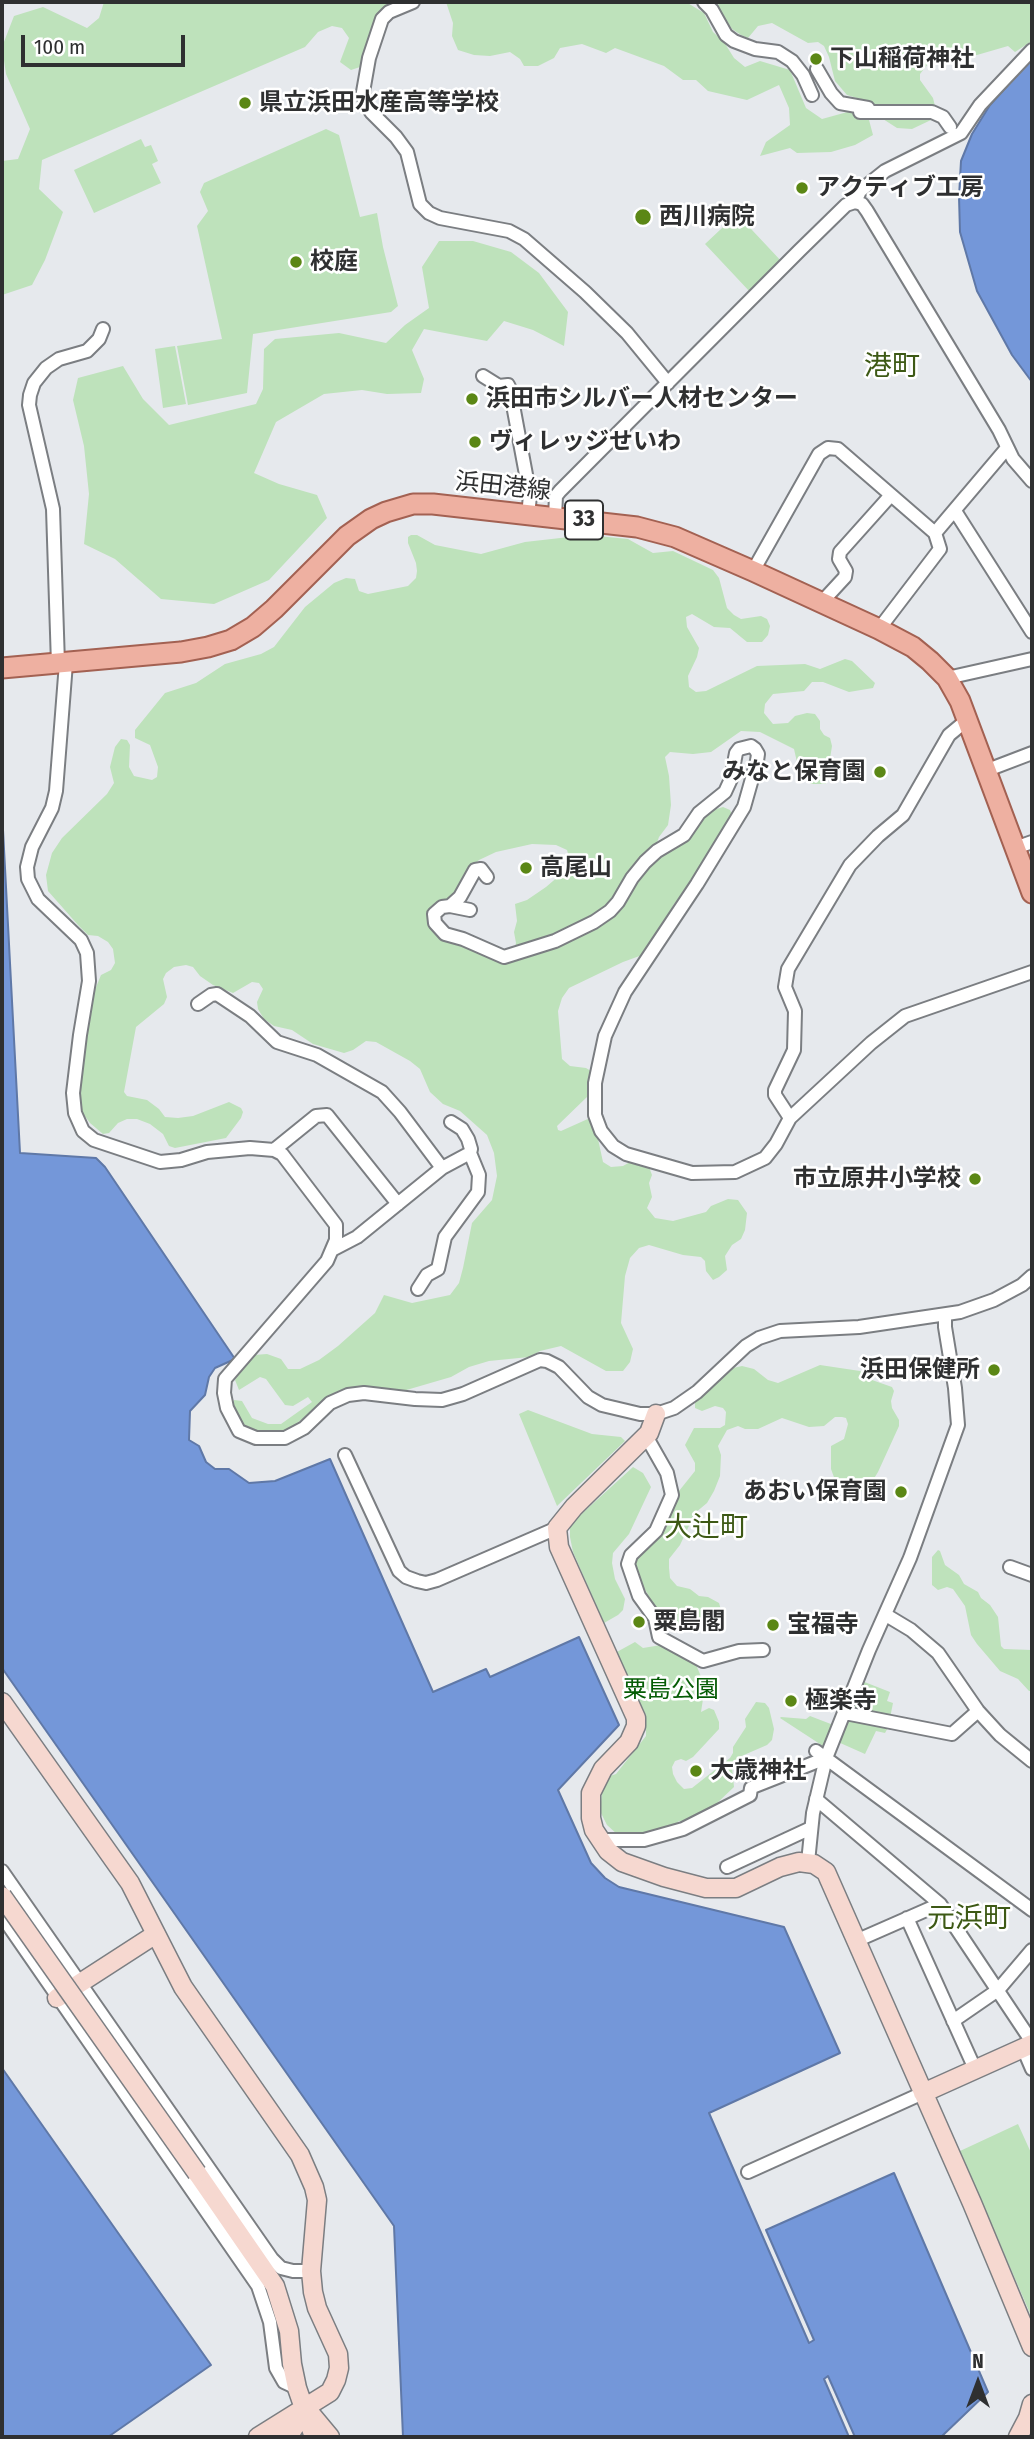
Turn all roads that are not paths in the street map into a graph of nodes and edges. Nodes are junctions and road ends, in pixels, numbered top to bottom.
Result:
1 (413, 2) edge
2 (704, 2) edge
3 (1032, 50) edge
4 (817, 69) dead end
5 (812, 95) dead end
6 (860, 111) dead end
7 (876, 111) junction
8 (950, 127) dead end
9 (855, 202) junction
10 (492, 219) dead end
11 (509, 231) junction
12 (103, 329) dead end
13 (483, 376) dead end
14 (668, 383) junction
15 (1007, 448) junction
16 (1032, 481) edge
17 (891, 495) junction
18 (955, 511) junction
19 (528, 515) junction
20 (555, 517) junction
21 (934, 533) junction
22 (753, 571) junction
23 (821, 603) junction
24 (879, 629) junction
25 (1032, 632) edge
26 (1032, 659) edge
27 (62, 664) junction
28 (2, 668) edge
29 (947, 678) junction
30 (967, 720) junction
31 (1032, 753) edge
32 (985, 771) junction
33 (1024, 845) edge
34 (487, 877) dead end
35 (1032, 893) edge
36 (450, 906) junction
37 (470, 911) dead end
38 (1032, 972) edge
39 (198, 1004) dead end
40 (790, 1118) junction
41 (451, 1122) dead end
42 (274, 1150) junction
43 (470, 1153) junction
44 (442, 1168) junction
45 (398, 1203) junction
46 (332, 1250) junction
47 (1032, 1276) edge
48 (418, 1289) dead end
49 (945, 1315) junction
50 (656, 1414) junction
51 (646, 1436) junction
52 (345, 1455) dead end
53 (557, 1528) junction
54 (1010, 1567) dead end
55 (1032, 1576) edge
56 (886, 1615) junction
57 (764, 1650) dead end
58 (2, 1702) edge
59 (978, 1712) junction
60 (845, 1713) junction
61 (821, 1755) junction
62 (1032, 1761) edge
63 (816, 1799) junction
64 (811, 1828) junction
65 (600, 1840) junction
66 (808, 1862) junction
67 (727, 1867) dead end
68 (2, 1871) edge
69 (2, 1896) edge
70 (940, 1904) junction
71 (1032, 1910) edge
72 (2, 1916) edge
73 (907, 1918) junction
74 (156, 1934) junction
75 (858, 1940) junction
76 (1032, 1950) edge
77 (80, 1983) junction
78 (998, 1990) junction
79 (57, 1998) junction
80 (953, 2021) junction
81 (1029, 2045) edge
82 (975, 2069) junction
83 (1032, 2069) edge
84 (923, 2093) junction
85 (748, 2172) dead end
86 (311, 2271) junction
87 (1032, 2347) edge
88 (297, 2388) junction
89 (1032, 2404) edge
90 (306, 2408) junction
91 (258, 2437) edge
92 (285, 2437) edge
93 (314, 2437) edge
94 (330, 2437) edge
95 (1018, 2437) edge

1 - 11 street
2 - 5 street
3 - 9 street
4 - 7 street
6 - 7 street
7 - 8 street
9 - 14 street
9 - 15 street
10 - 11 street
11 - 14 street
12 - 27 street
13 - 19 street
14 - 20 street
15 - 16 street
15 - 18 street
17 - 21 street
17 - 22 street
17 - 23 street
18 - 21 street
18 - 25 street
19 - 20 main road, 浜田港線 / 33
19 - 27 main road, 浜田港線 / 33
20 - 22 main road, 浜田港線 / 33
21 - 24 street
22 - 23 main road, 浜田港線 / 33
23 - 24 main road, 浜田港線 / 33
24 - 29 main road, 浜田港線 / 33
26 - 29 street
27 - 28 main road, 浜田港線 / 33
27 - 42 street
29 - 30 main road, 浜田港線 / 33
30 - 32 main road, 浜田港線 / 33
30 - 40 street
31 - 32 street
32 - 33 main road, 浜田港線 / 33
33 - 35 main road, 浜田港線 / 33
34 - 36 street
36 - 37 street
36 - 40 street
38 - 40 street
39 - 44 street
41 - 43 street
42 - 45 street
42 - 46 street
43 - 44 street
43 - 48 street
44 - 45 street
45 - 46 street
46 - 50 street
47 - 49 street
49 - 50 street
49 - 56 street
50 - 51 street
51 - 53 street
51 - 57 street
52 - 53 street
53 - 65 street
54 - 55 street
56 - 59 street
56 - 60 street
58 - 74 street
59 - 60 street
59 - 62 street
60 - 61 street
61 - 63 street
61 - 65 street
61 - 71 street
63 - 64 street
63 - 70 street
64 - 66 street
64 - 67 street
65 - 66 street
66 - 75 street
68 - 77 street
69 - 88 street, bridge
70 - 73 street
70 - 78 street
72 - 79 street
73 - 75 street
73 - 80 street
74 - 77 street
74 - 86 street
75 - 84 street
76 - 78 street
77 - 79 street
77 - 86 street
78 - 80 street
78 - 81 street
79 - 88 street
80 - 82 street
81 - 82 street
81 - 83 street
82 - 84 street
84 - 85 street
84 - 87 street
86 - 90 street
88 - 90 street
89 - 95 street
90 - 91 street
90 - 92 street
90 - 93 street
90 - 94 street

